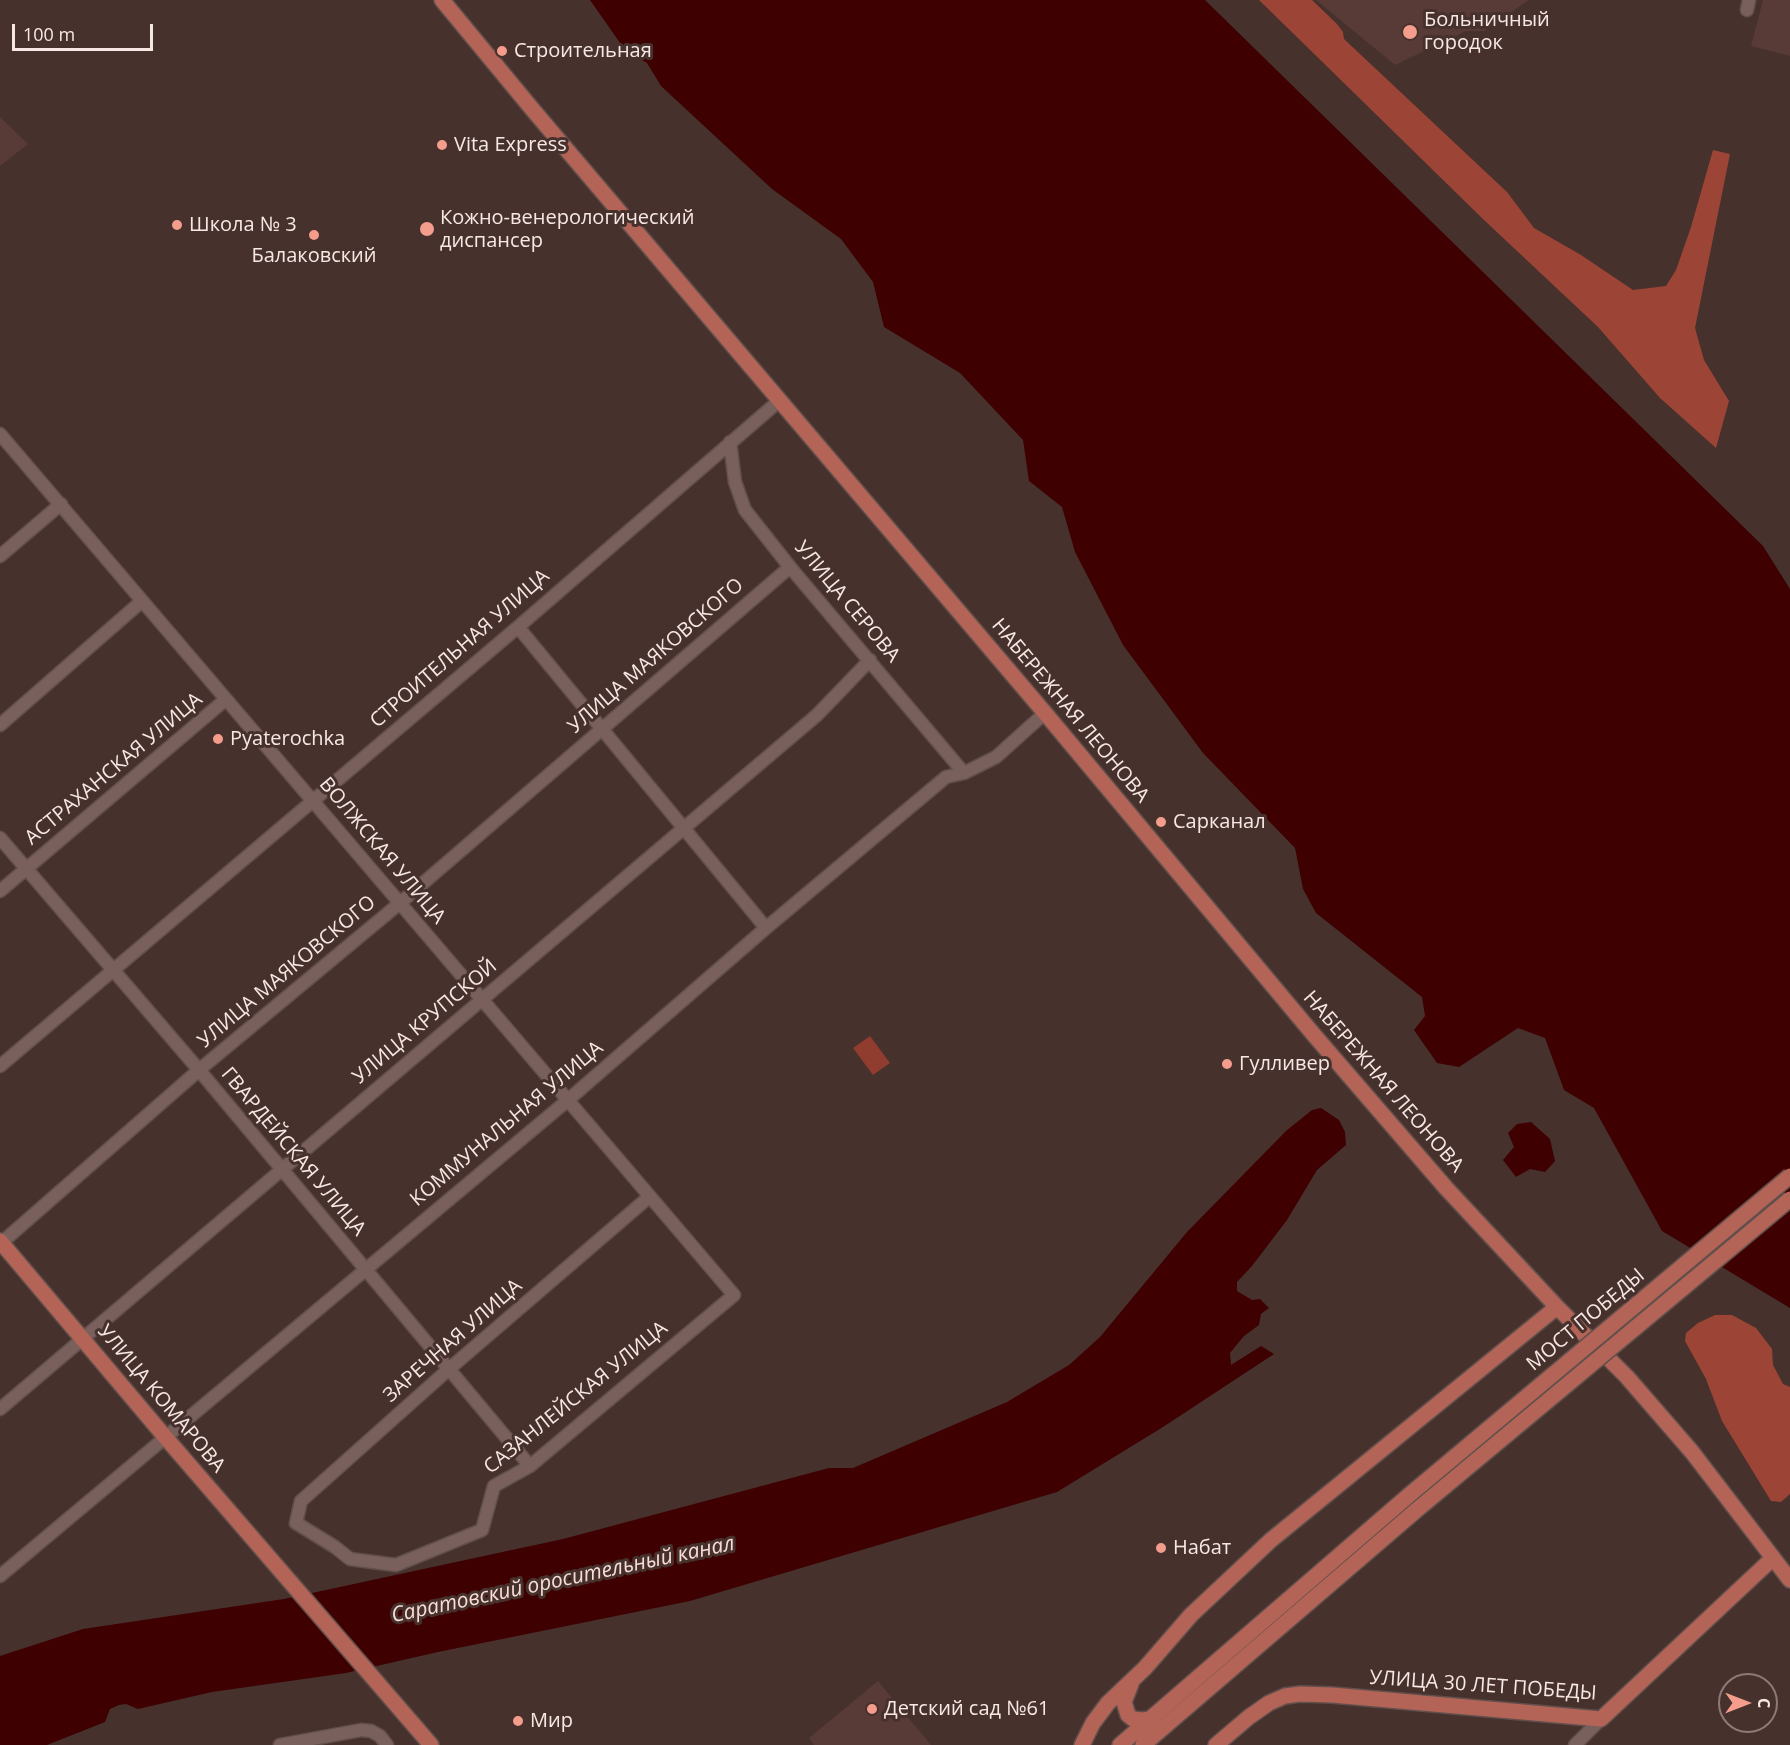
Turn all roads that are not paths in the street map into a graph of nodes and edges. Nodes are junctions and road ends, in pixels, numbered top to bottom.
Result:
1 (442, 0) edge
2 (780, 400) junction
3 (0, 434) edge
4 (730, 442) junction
5 (61, 504) junction
6 (0, 556) edge
7 (790, 567) junction
8 (142, 601) junction
9 (518, 627) junction
10 (870, 660) junction
11 (225, 700) junction
12 (1046, 713) junction
13 (0, 725) edge
14 (600, 729) junction
15 (964, 773) junction
16 (313, 800) junction
17 (682, 828) junction
18 (0, 838) edge
19 (26, 869) junction
20 (0, 891) edge
21 (400, 903) junction
22 (766, 928) junction
23 (113, 971) junction
24 (483, 1000) junction
25 (0, 1066) edge
26 (199, 1070) junction
27 (568, 1100) junction
28 (282, 1169) junction
29 (1790, 1176) edge
30 (649, 1197) junction
31 (1790, 1199) edge
32 (1, 1243) edge
33 (365, 1268) junction
34 (734, 1294) joint
35 (1557, 1307) junction
36 (83, 1338) junction
37 (449, 1369) junction
38 (0, 1409) edge
39 (166, 1438) junction
40 (530, 1466) junction
41 (296, 1523) joint
42 (1773, 1558) junction
43 (0, 1576) edge
44 (1790, 1580) edge
45 (1133, 1680) junction
46 (398, 1708) junction
47 (1601, 1719) junction
48 (1158, 1731) edge
49 (280, 1745) edge
50 (387, 1745) edge
51 (425, 1745) edge
52 (431, 1745) edge
53 (1082, 1745) edge
54 (1120, 1745) edge
55 (1143, 1745) edge
56 (1216, 1745) edge
57 (1575, 1745) edge

1 - 2 main road, НАБЕРЕЖНАЯ ЛЕОНОВА
2 - 4 street, СТРОИТЕЛЬНАЯ УЛИЦА
2 - 12 main road, НАБЕРЕЖНАЯ ЛЕОНОВА
3 - 5 street, ВОЛЖСКАЯ УЛИЦА
4 - 7 street, УЛИЦА СЕРОВА
4 - 9 street, СТРОИТЕЛЬНАЯ УЛИЦА
5 - 6 street
5 - 8 street, ВОЛЖСКАЯ УЛИЦА
7 - 10 street, УЛИЦА СЕРОВА
7 - 14 street, УЛИЦА МАЯКОВСКОГО
8 - 11 street, ВОЛЖСКАЯ УЛИЦА
8 - 13 street
9 - 14 street
9 - 16 street, СТРОИТЕЛЬНАЯ УЛИЦА
10 - 15 street, УЛИЦА СЕРОВА
10 - 17 street, УЛИЦА КРУПСКОЙ
11 - 16 street, ВОЛЖСКАЯ УЛИЦА
11 - 19 street, АСТРАХАНСКАЯ УЛИЦА
12 - 15 street, КОММУНАЛЬНАЯ УЛИЦА
12 - 35 main road, НАБЕРЕЖНАЯ ЛЕОНОВА
14 - 17 street
14 - 21 street, УЛИЦА МАЯКОВСКОГО
15 - 22 street, КОММУНАЛЬНАЯ УЛИЦА
16 - 21 street, ВОЛЖСКАЯ УЛИЦА
16 - 23 street, СТРОИТЕЛЬНАЯ УЛИЦА
17 - 22 street
17 - 24 street, УЛИЦА КРУПСКОЙ
18 - 19 street, ГВАРДЕЙСКАЯ УЛИЦА
19 - 20 street, АСТРАХАНСКАЯ УЛИЦА
19 - 23 street, ГВАРДЕЙСКАЯ УЛИЦА
21 - 24 street, ВОЛЖСКАЯ УЛИЦА
21 - 26 street, УЛИЦА МАЯКОВСКОГО
22 - 27 street, КОММУНАЛЬНАЯ УЛИЦА
23 - 25 street, СТРОИТЕЛЬНАЯ УЛИЦА
23 - 26 street, ГВАРДЕЙСКАЯ УЛИЦА
24 - 27 street, ВОЛЖСКАЯ УЛИЦА
24 - 28 street, УЛИЦА КРУПСКОЙ
26 - 28 street, ГВАРДЕЙСКАЯ УЛИЦА
26 - 32 street, УЛИЦА МАЯКОВСКОГО
27 - 30 street, ВОЛЖСКАЯ УЛИЦА
27 - 33 street, КОММУНАЛЬНАЯ УЛИЦА
28 - 33 street, ГВАРДЕЙСКАЯ УЛИЦА
28 - 36 street, УЛИЦА КРУПСКОЙ
29 - 48 main road, МОСТ ПОБЕДЫ, bridge
30 - 34 street, ВОЛЖСКАЯ УЛИЦА
30 - 37 street, ЗАРЕЧНАЯ УЛИЦА
31 - 48 main road, bridge
32 - 36 main road, УЛИЦА КОМАРОВА
33 - 37 street, ГВАРДЕЙСКАЯ УЛИЦА
33 - 39 street, КОММУНАЛЬНАЯ УЛИЦА
34 - 40 street, САЗАНЛЕЙСКАЯ УЛИЦА
35 - 42 main road, НАБЕРЕЖНАЯ ЛЕОНОВА
35 - 45 main road
36 - 38 street, УЛИЦА КРУПСКОЙ
36 - 39 main road, УЛИЦА КОМАРОВА
37 - 40 street, ГВАРДЕЙСКАЯ УЛИЦА
37 - 41 street, ЗАРЕЧНАЯ УЛИЦА
39 - 43 street, КОММУНАЛЬНАЯ УЛИЦА
39 - 46 main road, УЛИЦА КОМАРОВА
40 - 41 street, САЗАНЛЕЙСКАЯ УЛИЦА
42 - 44 main road, НАБЕРЕЖНАЯ ЛЕОНОВА
42 - 47 main road, УЛИЦА 30 ЛЕТ ПОБЕДЫ
45 - 48 main road
45 - 53 main road
46 - 51 main road
46 - 52 main road
47 - 56 main road, УЛИЦА 30 ЛЕТ ПОБЕДЫ
47 - 57 street
48 - 54 main road
48 - 55 main road
49 - 50 street

